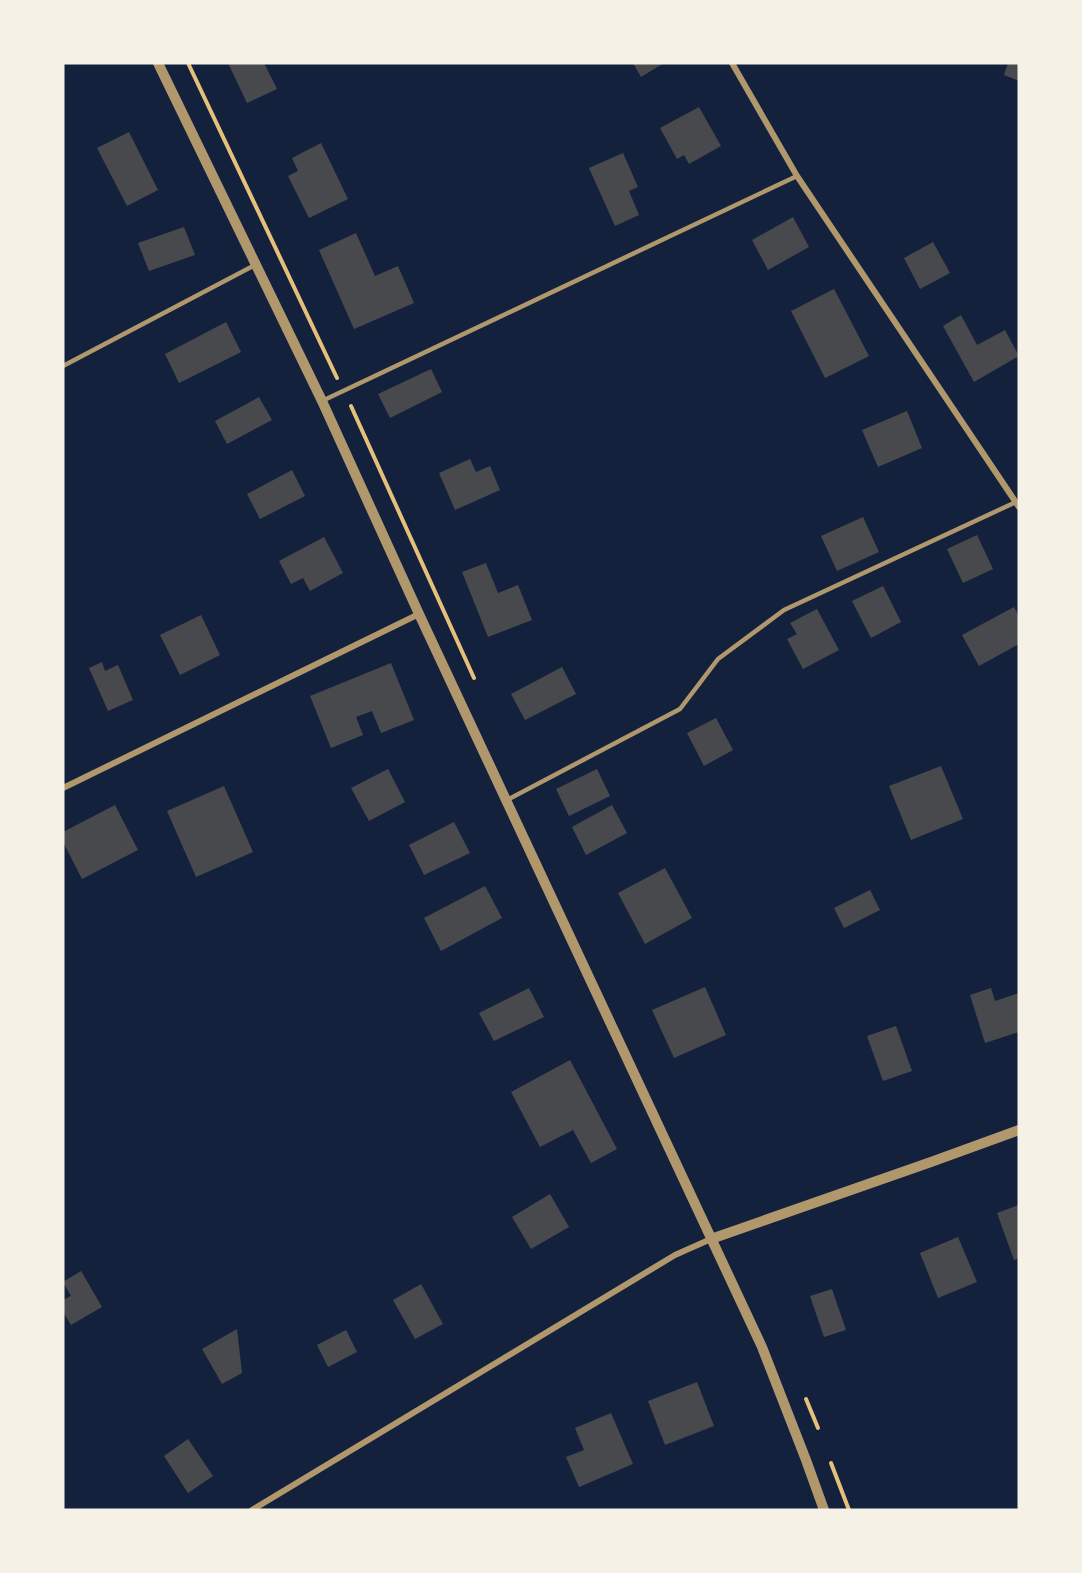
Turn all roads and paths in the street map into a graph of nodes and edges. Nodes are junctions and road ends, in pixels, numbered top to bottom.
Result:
1 (158, 63) edge
2 (732, 63) edge
3 (797, 176) junction
4 (255, 265) junction
5 (63, 366) edge
6 (322, 401) junction
7 (1018, 505) edge
8 (419, 614) junction
9 (63, 788) edge
10 (507, 800) junction
11 (1019, 1130) edge
12 (711, 1239) junction
13 (255, 1509) edge
14 (824, 1510) edge

1 - 4 street
2 - 3 street
3 - 6 lane
3 - 7 street
4 - 5 lane
4 - 6 street
6 - 8 street
7 - 10 lane
8 - 9 street
8 - 10 street
10 - 12 street
11 - 12 street
12 - 13 street
12 - 14 street

